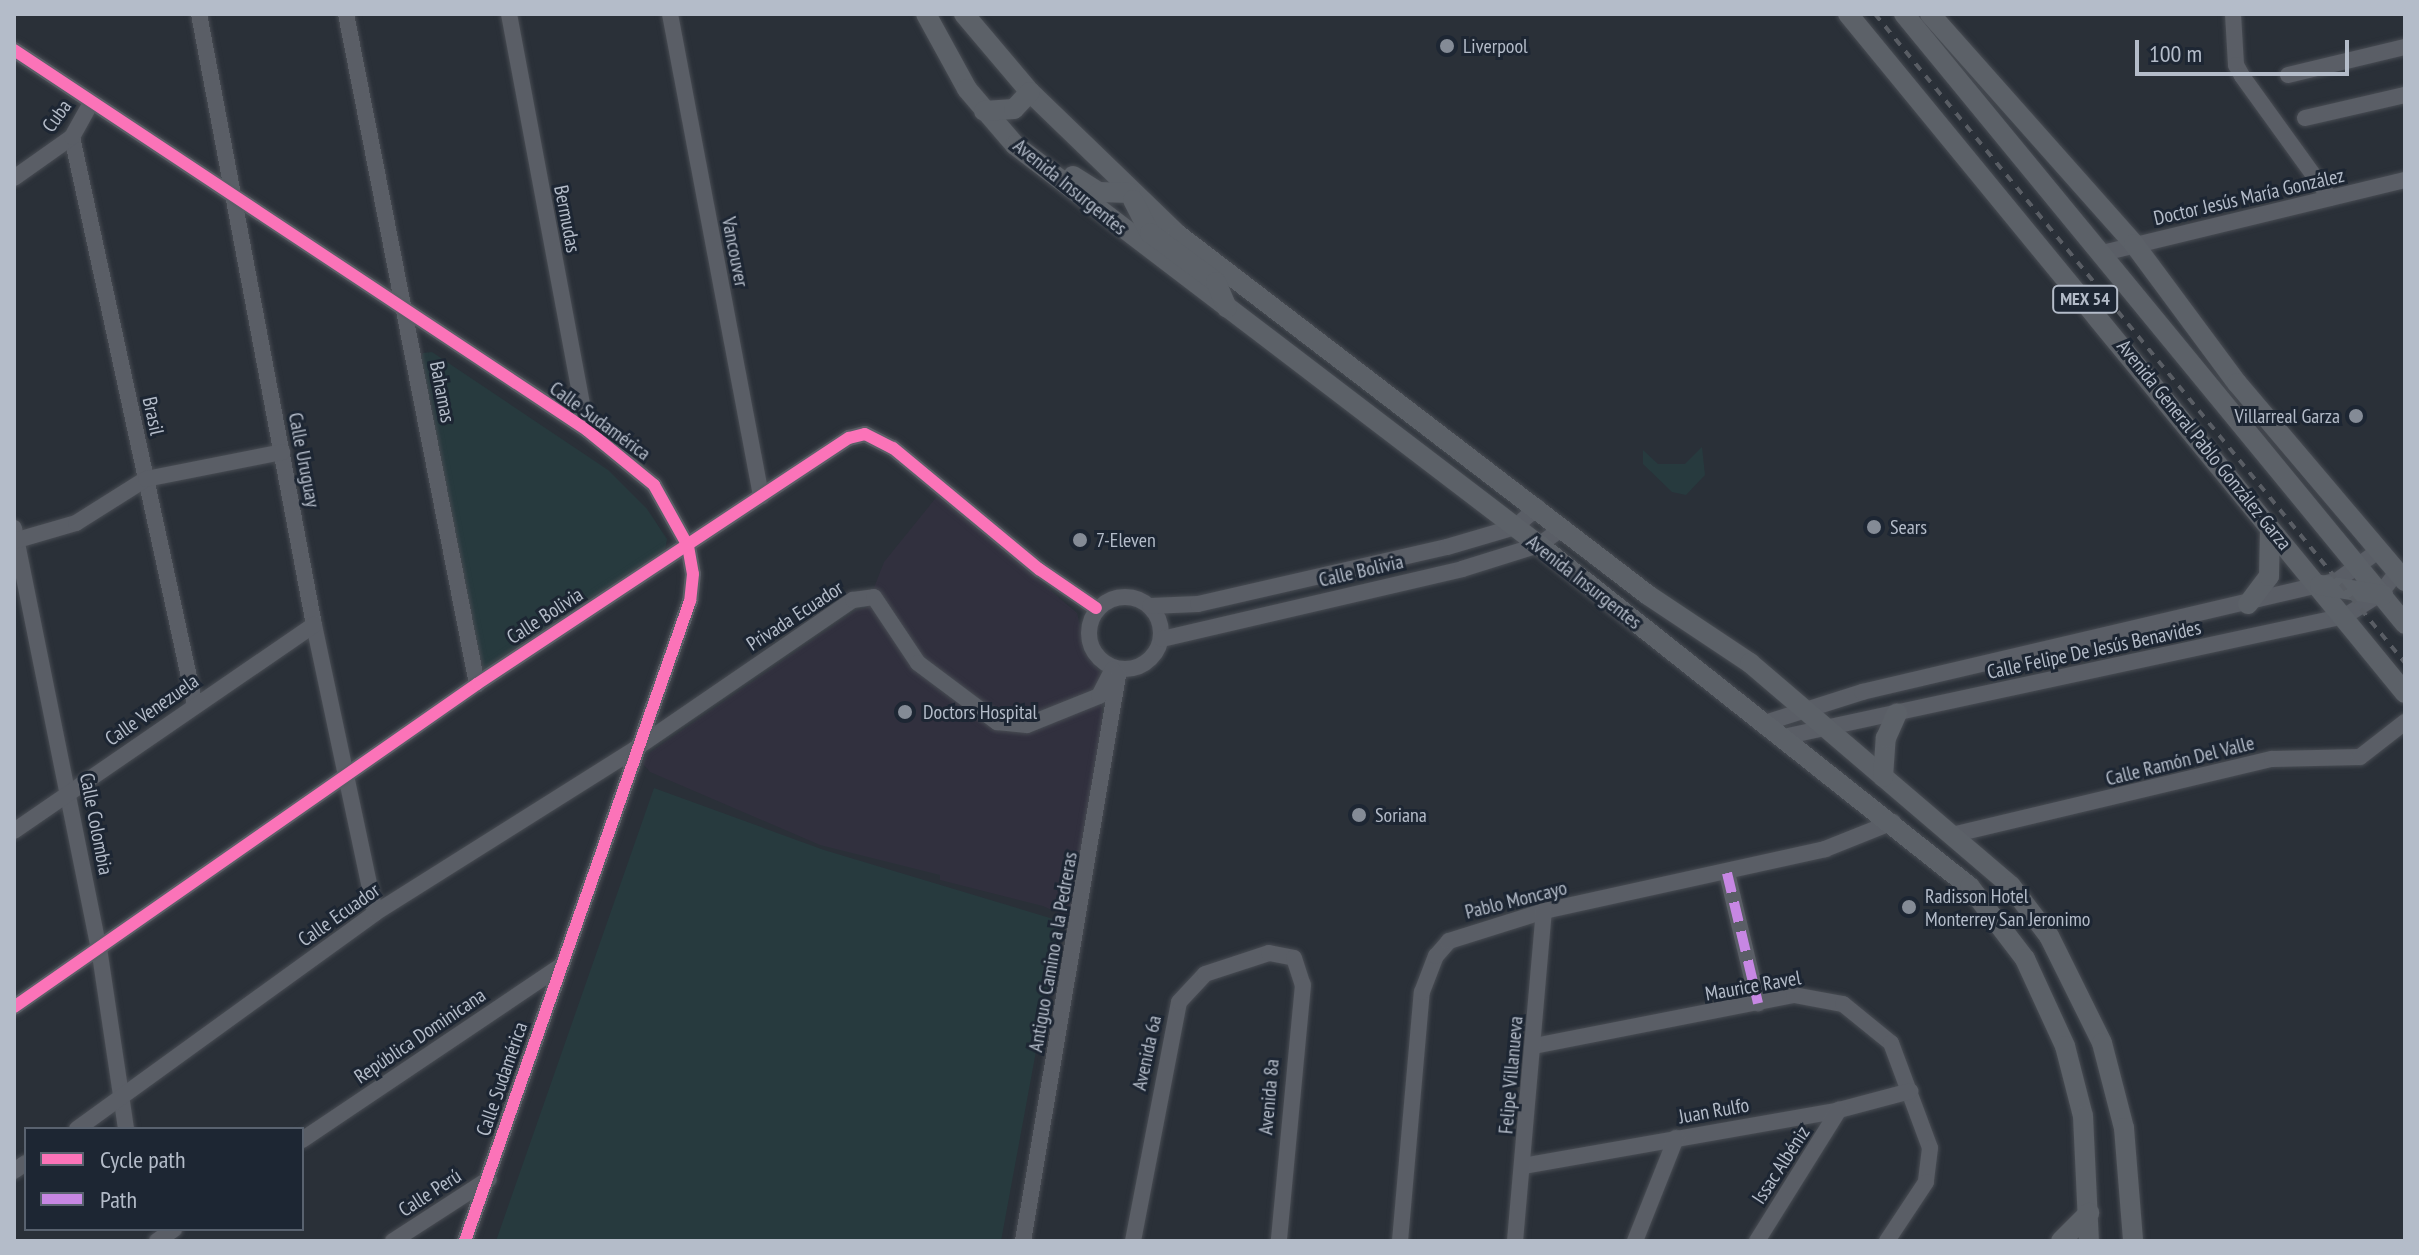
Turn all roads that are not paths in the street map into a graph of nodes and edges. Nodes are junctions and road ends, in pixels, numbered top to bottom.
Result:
1 (199, 14) edge
2 (346, 14) edge
3 (509, 14) edge
4 (670, 14) edge
5 (926, 14) edge
6 (964, 14) edge
7 (1848, 14) edge
8 (1904, 14) edge
9 (1930, 14) edge
10 (2233, 14) edge
11 (2405, 47) edge
12 (14, 50) edge
13 (2288, 75) dead end
14 (1030, 92) junction
15 (2405, 95) edge
16 (90, 104) junction
17 (984, 111) junction
18 (2305, 118) dead end
19 (72, 137) junction
20 (1015, 145) junction
21 (14, 178) edge
22 (2405, 180) edge
23 (233, 193) junction
24 (1130, 193) junction
25 (2330, 198) junction
26 (2134, 244) junction
27 (2103, 253) junction
28 (405, 308) junction
29 (1227, 309) junction
30 (587, 430) junction
31 (282, 452) junction
32 (146, 479) junction
33 (761, 497) junction
34 (1538, 507) junction
35 (1515, 527) junction
36 (1562, 528) junction
37 (2270, 530) junction
38 (15, 536) edge
39 (1539, 545) junction
40 (688, 546) junction
41 (2378, 551) junction
42 (2359, 567) junction
43 (2401, 577) edge
44 (2320, 585) junction
45 (2380, 594) junction
46 (2248, 604) junction
47 (2405, 605) edge
48 (1150, 606) junction
49 (1096, 608) junction
50 (2345, 616) junction
51 (2405, 624) edge
52 (314, 625) junction
53 (1162, 639) junction
54 (1116, 669) junction
55 (477, 684) junction
56 (2405, 693) edge
57 (195, 705) junction
58 (1804, 711) junction
59 (1897, 713) junction
60 (2405, 722) edge
61 (1765, 723) junction
62 (1826, 729) junction
63 (1783, 737) junction
64 (635, 749) junction
65 (348, 774) junction
66 (1883, 777) junction
67 (70, 792) junction
68 (1893, 822) junction
69 (14, 831) edge
70 (1956, 834) junction
71 (1727, 873) junction
72 (1544, 911) junction
73 (375, 913) junction
74 (99, 948) junction
75 (1294, 958) joint
76 (561, 966) junction
77 (1758, 1003) junction
78 (14, 1007) edge
79 (1534, 1046) junction
80 (1911, 1091) junction
81 (121, 1099) junction
82 (1839, 1110) junction
83 (80, 1127) edge
84 (126, 1127) edge
85 (1676, 1138) junction
86 (304, 1139) edge
87 (1523, 1166) junction
88 (490, 1179) junction
89 (2089, 1213) junction
90 (1514, 1240) edge
91 (393, 1241) edge
92 (465, 1241) edge
93 (1023, 1241) edge
94 (1133, 1241) edge
95 (1279, 1241) edge
96 (1400, 1241) edge
97 (1635, 1241) edge
98 (1757, 1241) edge
99 (1887, 1241) edge
100 (2061, 1241) edge
101 (2089, 1241) edge
102 (2133, 1241) edge

1 - 23 street, Calle Uruguay
2 - 28 street, Bahamas
3 - 30 street, Bermudas
4 - 33 street, Vancouver
5 - 17 main road, Avenida Insurgentes
6 - 14 main road, Avenida Insurgentes
7 - 37 main road, Avenida General Pablo González Garza / MEX 54
8 - 27 main road, MEX 54
9 - 26 main road
10 - 25 street
11 - 13 street
12 - 16 street, Calle Sudamérica
14 - 17 main road
14 - 24 main road, Avenida Insurgentes
15 - 18 street
16 - 19 street, Cuba
16 - 23 street, Calle Sudamérica
17 - 20 main road, Avenida Insurgentes
19 - 21 street, Cuba
19 - 32 street, Brasil
20 - 24 main road
20 - 29 main road, Avenida Insurgentes
22 - 25 street, Doctor Jesús María González
23 - 28 street, Calle Sudamérica
23 - 31 street, Calle Uruguay
24 - 29 main road
24 - 34 main road, Avenida Insurgentes
25 - 26 street, Doctor Jesús María González
26 - 27 street, Doctor Jesús María González
26 - 41 main road
27 - 42 main road, MEX 54
28 - 30 street, Calle Sudamérica
28 - 55 street, Bahamas
29 - 35 main road, Avenida Insurgentes
30 - 40 street, Calle Sudamérica
31 - 32 street
31 - 52 street, Calle Uruguay
32 - 38 street
32 - 57 street, Brasil
33 - 40 street, Calle Bolivia
33 - 49 street, Calle Bolivia
34 - 35 street, Calle Bolivia
34 - 36 main road, Avenida Insurgentes
35 - 39 main road, Avenida Insurgentes
35 - 48 street, Calle Bolivia
36 - 39 street, Calle Bolivia
36 - 58 main road, Avenida Insurgentes
37 - 44 main road, Avenida General Pablo González Garza / MEX 54
37 - 46 main road
38 - 67 street, Calle Colombia
39 - 53 street, Calle Bolivia
39 - 61 main road, Avenida Insurgentes
40 - 55 street, Calle Bolivia
40 - 64 street, Calle Sudamérica
41 - 42 street, Calle Felipe De Jesús Benavides
41 - 43 main road
42 - 44 street, Calle Felipe De Jesús Benavides
42 - 45 main road, MEX 54
43 - 45 street, Calle Felipe De Jesús Benavides
44 - 45 main road
44 - 46 street, Calle Felipe De Jesús Benavides
44 - 50 main road, Avenida General Pablo González Garza / MEX 54
45 - 47 main road
45 - 50 street, Calle Felipe De Jesús Benavides
45 - 51 main road, MEX 54
46 - 58 street, Calle Felipe De Jesús Benavides
48 - 49 street
48 - 53 street
49 - 54 street
50 - 56 main road, Avenida General Pablo González Garza / MEX 54
50 - 59 street, Calle Felipe De Jesús Benavides
52 - 57 street, Calle Venezuela
52 - 65 street, Calle Uruguay
53 - 54 street
54 - 64 street, Privada Ecuador
54 - 93 street, Antiguo Camino a la Pedreras
55 - 65 street, Calle Bolivia
57 - 67 street, Calle Venezuela
58 - 61 street, Calle Felipe De Jesús Benavides
58 - 62 main road, Avenida Insurgentes
59 - 62 street, Calle Felipe De Jesús Benavides
59 - 66 main road
60 - 70 street, Calle Ramón Del Valle
61 - 63 main road, Avenida Insurgentes
62 - 63 street, Calle Felipe De Jesús Benavides
62 - 66 main road, Avenida Insurgentes
63 - 68 main road, Avenida Insurgentes
64 - 73 street, Calle Ecuador
64 - 76 street, Calle Sudamérica
65 - 73 street, Calle Uruguay
65 - 74 street, Calle Bolivia
66 - 70 main road, Avenida Insurgentes
67 - 69 street, Calle Venezuela
67 - 74 street, Calle Colombia
68 - 71 street, Pablo Moncayo
68 - 89 main road, Avenida Insurgentes
70 - 102 main road, Avenida Insurgentes
71 - 72 street, Pablo Moncayo
71 - 77 street
72 - 79 street, Felipe Villanueva
72 - 96 street, Pablo Moncayo
73 - 81 street, Calle Ecuador
74 - 78 street, Calle Bolivia
74 - 81 street, Calle Colombia
75 - 94 street, Avenida 6a
75 - 95 street, Avenida 8a
76 - 86 street, República Dominicana
76 - 88 street, Calle Sudamérica
77 - 79 street, Maurice Ravel
77 - 80 street, Maurice Ravel
79 - 87 street, Felipe Villanueva
80 - 82 street, Juan Rulfo
80 - 99 street, Maurice Ravel
81 - 83 street, Calle Ecuador
81 - 84 street, Calle Colombia
82 - 85 street, Juan Rulfo
82 - 98 street, Issac Albéniz
85 - 87 street, Juan Rulfo
85 - 97 street
87 - 90 street, Felipe Villanueva
88 - 91 street, Calle Perú
88 - 92 street, Calle Sudamérica
89 - 100 main road
89 - 101 main road, Avenida Insurgentes

